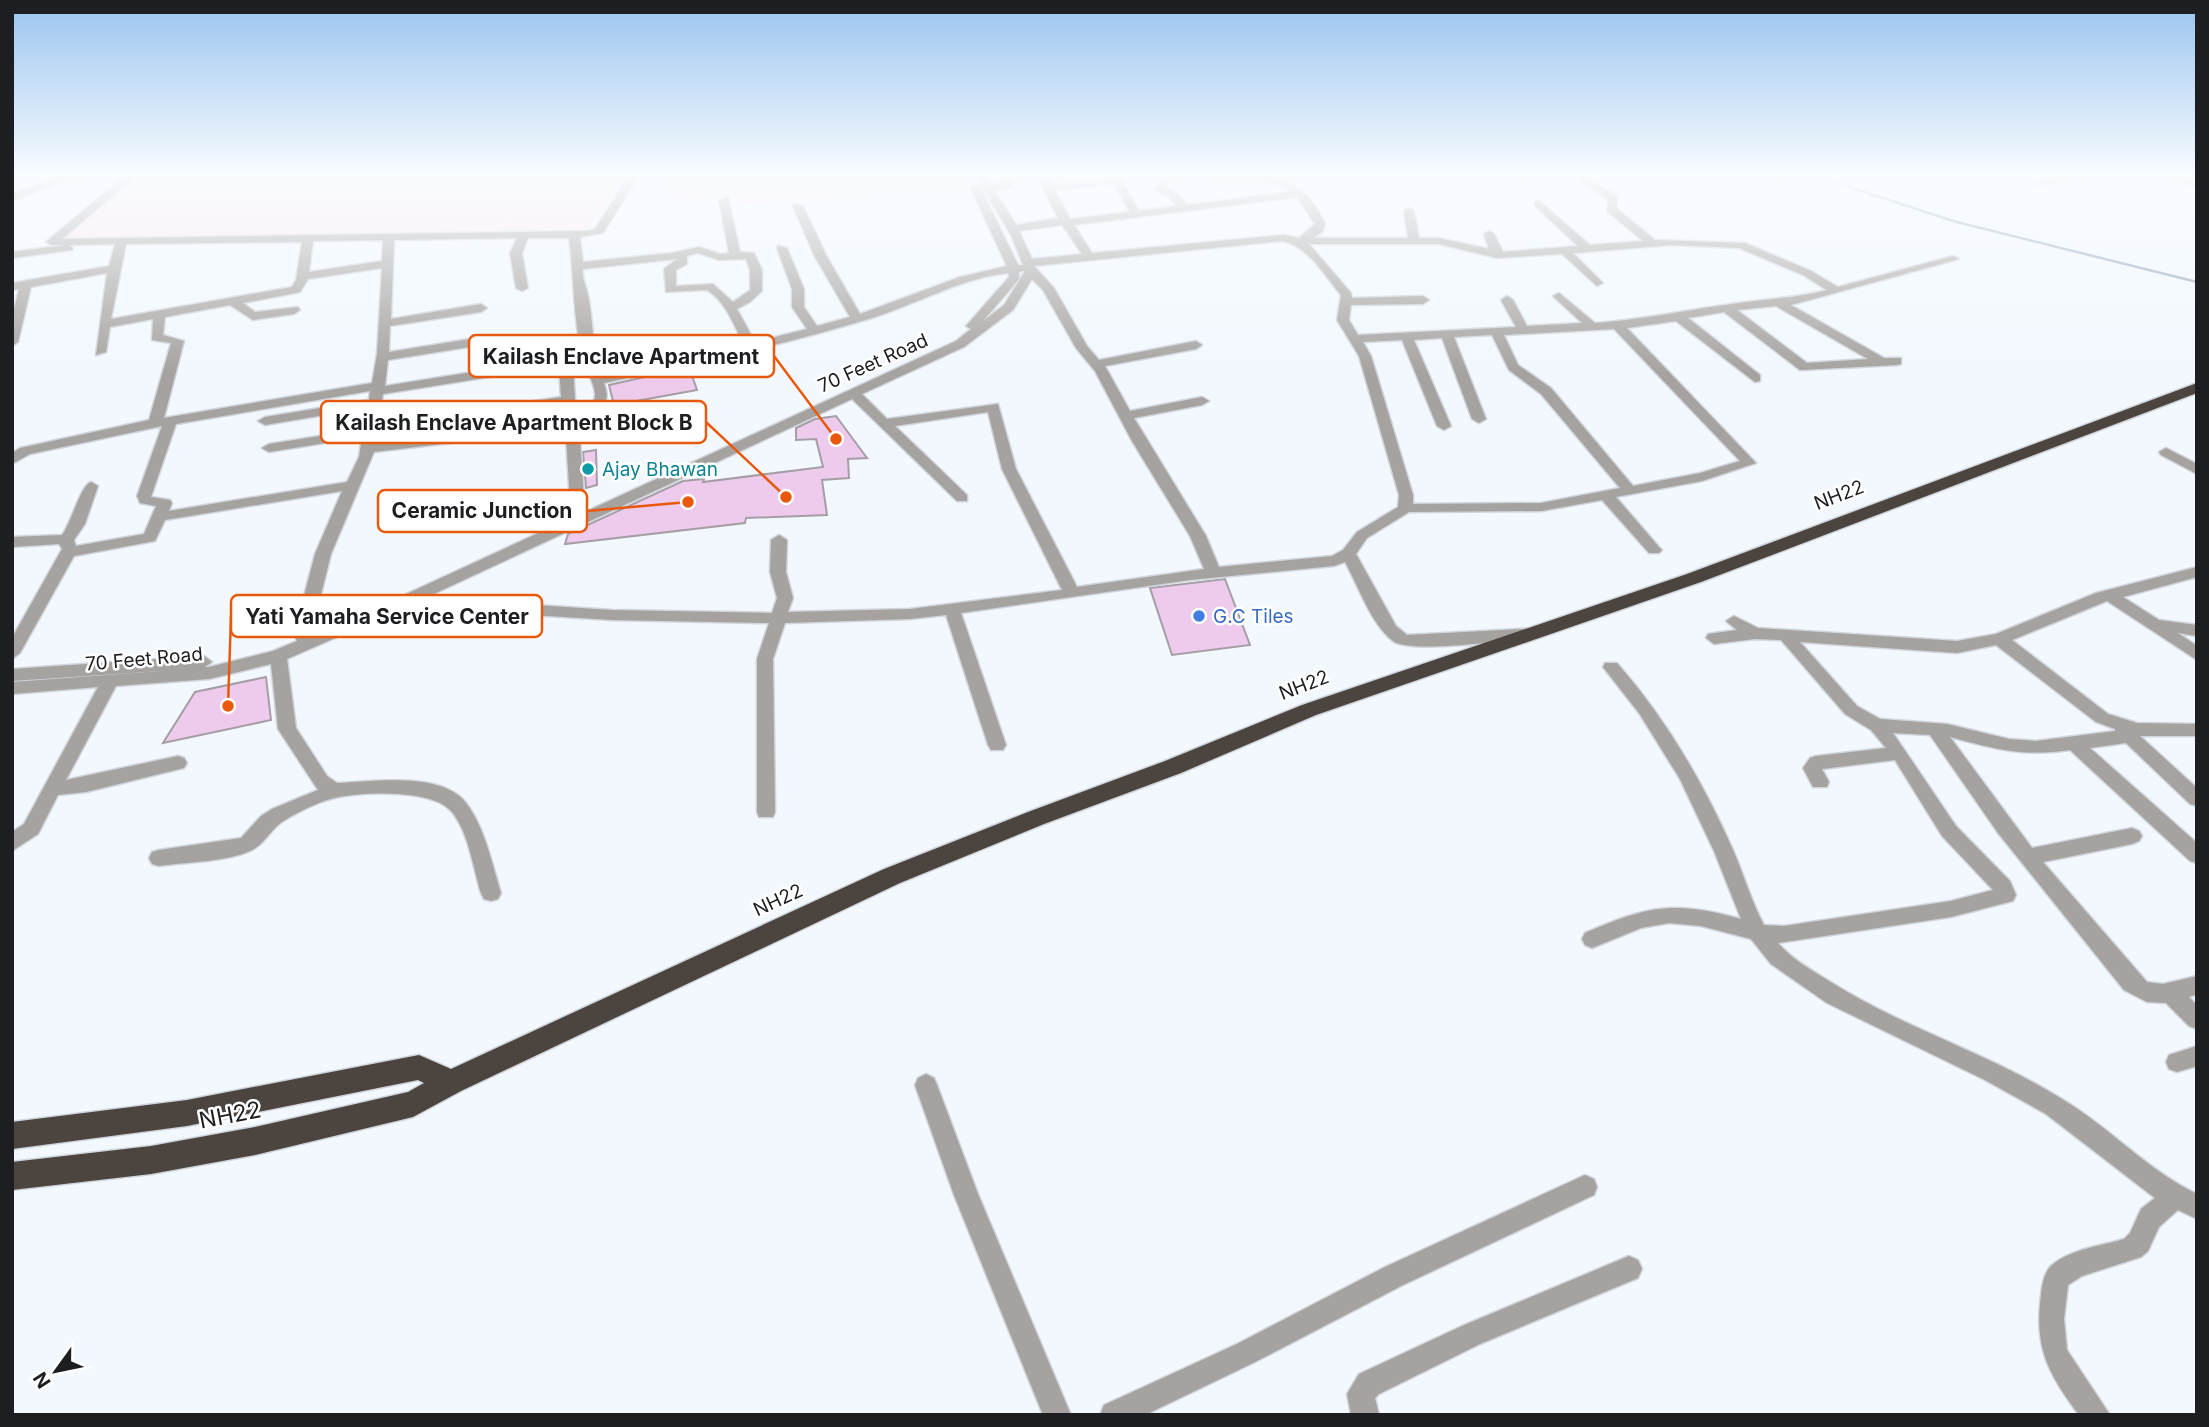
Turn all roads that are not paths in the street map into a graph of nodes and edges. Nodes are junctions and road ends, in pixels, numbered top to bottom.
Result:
1 (308, 240) edge
2 (53, 241) edge
3 (253, 241) edge
4 (389, 241) edge
5 (522, 241) edge
6 (575, 241) edge
7 (732, 241) edge
8 (816, 241) edge
9 (1009, 241) edge
10 (1017, 241) edge
11 (1078, 241) edge
12 (1235, 241) edge
13 (1295, 241) edge
14 (1414, 241) joint
15 (1492, 241) edge
16 (1579, 241) edge
17 (1649, 241) edge
18 (121, 242) junction
19 (1301, 242) junction
20 (80, 243) junction
21 (1653, 244) junction
22 (782, 248) dead end
23 (1588, 249) junction
24 (1564, 250) junction
25 (677, 254) junction
26 (1497, 254) junction
27 (12, 255) edge
28 (735, 256) junction
29 (1089, 257) junction
30 (1953, 259) dead end
31 (389, 263) junction
32 (578, 266) junction
33 (115, 268) junction
34 (1026, 268) junction
35 (302, 277) junction
36 (51, 280) junction
37 (1597, 283) dead end
38 (26, 285) junction
39 (12, 287) edge
40 (522, 288) dead end
41 (1835, 290) junction
42 (49, 295) dead end
43 (1559, 296) dead end
44 (1423, 300) dead end
45 (1507, 300) dead end
46 (232, 301) junction
47 (1347, 302) junction
48 (1779, 303) junction
49 (481, 307) dead end
50 (730, 307) junction
51 (1726, 308) junction
52 (294, 310) dead end
53 (160, 314) junction
54 (1679, 317) junction
55 (857, 318) junction
56 (386, 323) junction
57 (105, 324) junction
58 (1618, 326) junction
59 (1593, 327) junction
60 (814, 330) junction
61 (1524, 331) junction
62 (1497, 332) junction
63 (1447, 334) junction
64 (1406, 336) junction
65 (960, 339) junction
66 (1357, 339) junction
67 (488, 340) dead end
68 (12, 342) edge
69 (1196, 345) dead end
70 (751, 347) junction
71 (100, 352) dead end
72 (383, 357) junction
73 (1897, 361) dead end
74 (1882, 362) junction
75 (1097, 364) junction
76 (1755, 378) dead end
77 (598, 380) junction
78 (2197, 388) edge
79 (378, 393) junction
80 (853, 393) junction
81 (568, 400) junction
82 (1202, 401) dead end
83 (545, 402) junction
84 (809, 408) junction
85 (1125, 416) junction
86 (1479, 419) dead end
87 (265, 421) dead end
88 (166, 422) junction
89 (885, 423) junction
90 (1444, 425) dead end
91 (571, 426) junction
92 (372, 431) junction
93 (269, 448) dead end
94 (368, 449) junction
95 (2166, 452) dead end
96 (12, 460) edge
97 (2197, 470) edge
98 (352, 485) junction
99 (91, 486) dead end
100 (1629, 490) junction
101 (1606, 495) junction
102 (962, 498) dead end
103 (1405, 508) junction
104 (577, 516) junction
105 (159, 517) junction
106 (779, 540) dead end
107 (12, 542) edge
108 (68, 546) junction
109 (1654, 550) dead end
110 (1349, 555) junction
111 (1213, 572) junction
112 (2197, 572) edge
113 (1072, 593) junction
114 (2110, 595) junction
115 (383, 600) junction
116 (400, 603) junction
117 (952, 610) junction
118 (781, 619) junction
119 (1734, 621) dead end
120 (2157, 624) junction
121 (2197, 631) edge
122 (1541, 632) junction
123 (1755, 633) junction
124 (1787, 637) junction
125 (304, 638) junction
126 (1714, 638) dead end
127 (1999, 639) junction
128 (12, 653) edge
129 (2197, 654) edge
130 (278, 656) junction
131 (1611, 667) dead end
132 (51, 672) junction
133 (12, 674) edge
134 (110, 681) junction
135 (40, 686) junction
136 (12, 688) edge
137 (1877, 725) junction
138 (1935, 729) junction
139 (2123, 730) junction
140 (2197, 730) edge
141 (2073, 743) junction
142 (997, 745) dead end
143 (1900, 753) junction
144 (178, 763) dead end
145 (1820, 782) dead end
146 (52, 789) junction
147 (337, 790) junction
148 (2197, 799) edge
149 (766, 812) dead end
150 (2132, 836) dead end
151 (12, 843) edge
152 (2197, 855) edge
153 (2028, 857) junction
154 (159, 858) dead end
155 (491, 892) dead end
156 (1760, 934) junction
157 (1592, 939) dead end
158 (2197, 985) edge
159 (2169, 992) junction
160 (2197, 1019) edge
161 (451, 1082) junction
162 (926, 1085) dead end
163 (12, 1136) edge
164 (12, 1176) edge
165 (1585, 1187) dead end
166 (2186, 1202) edge
167 (1629, 1269) dead end
168 (1057, 1415) edge
169 (1114, 1415) edge
170 (1364, 1415) edge
171 (2096, 1415) edge

1 - 35 street
2 - 20 street
3 - 18 street
4 - 31 street
5 - 40 street
6 - 32 street
7 - 28 street
8 - 55 street
9 - 34 street
10 - 34 street
11 - 29 street
12 - 29 street
13 - 19 street
14 - 19 street
14 - 26 street
15 - 26 street
16 - 23 street
17 - 21 street
18 - 20 street
18 - 33 street
19 - 47 street
20 - 27 street
21 - 23 street
21 - 41 street
22 - 60 street
23 - 24 street
24 - 26 street
24 - 37 street
25 - 28 street
25 - 32 street
25 - 50 street
28 - 50 street
29 - 34 street
30 - 41 street
31 - 35 street
31 - 56 street
32 - 77 street
33 - 36 street
33 - 57 street
34 - 55 street
34 - 65 street, 70 Feet Road
34 - 75 street
35 - 46 street
36 - 38 street
36 - 42 street
38 - 39 street
38 - 68 street
41 - 48 street
43 - 59 street
44 - 47 street
45 - 61 street
46 - 52 street
46 - 53 street
47 - 66 street
48 - 51 street
48 - 74 street
49 - 56 street
50 - 70 street
51 - 54 street
51 - 74 street
53 - 57 street
53 - 88 street
54 - 58 street
54 - 76 street
55 - 60 street
56 - 72 street
57 - 71 street
58 - 59 street
58 - 100 street
59 - 61 street
60 - 70 street
61 - 62 street
62 - 63 street
62 - 100 street
63 - 64 street
63 - 86 street
64 - 66 street
64 - 90 street
65 - 80 street, 70 Feet Road
65 - 84 street, 70 Feet Road
66 - 103 street
67 - 72 street
69 - 75 street
70 - 77 street
72 - 79 street
73 - 74 street
75 - 85 street
77 - 91 street
78 - 122 highway, NH22
79 - 81 street
79 - 87 street
79 - 88 street
79 - 92 street
80 - 84 street, 70 Feet Road
80 - 89 street
81 - 83 street
81 - 91 street
82 - 85 street
83 - 92 street
83 - 94 street
84 - 104 street, 70 Feet Road
85 - 111 street
88 - 96 street
88 - 105 street
89 - 102 street
89 - 113 street
91 - 104 street
92 - 93 street
92 - 94 street
94 - 98 street
95 - 97 street
98 - 105 street
98 - 125 street
99 - 108 street
100 - 101 street
101 - 103 street
101 - 109 street
103 - 110 street
104 - 115 street, 70 Feet Road
104 - 116 street, 70 Feet Road
105 - 108 street
106 - 118 street
107 - 108 street
108 - 128 street
110 - 111 street
110 - 122 street
111 - 113 street
112 - 114 street
113 - 117 street
114 - 120 street
114 - 127 street
115 - 116 street
115 - 125 street, 70 Feet Road
116 - 118 street
116 - 125 street, 70 Feet Road
117 - 118 street
117 - 142 street
118 - 149 street
119 - 123 street
120 - 121 street
120 - 129 street
122 - 161 highway, NH22
123 - 124 street
123 - 126 street
124 - 127 street
124 - 137 street
125 - 130 street, 70 Feet Road
125 - 132 street, 70 Feet Road
127 - 139 street
130 - 134 street, 70 Feet Road
130 - 147 street
131 - 156 street
132 - 133 street, 70 Feet Road
132 - 135 street
134 - 135 street, 70 Feet Road
134 - 146 street
135 - 136 street, 70 Feet Road
137 - 138 street
137 - 143 street
138 - 141 street
138 - 153 street
139 - 140 street
139 - 141 street
139 - 148 street
141 - 152 street
143 - 145 street
143 - 156 street
144 - 146 street
146 - 151 street
147 - 154 street
147 - 155 street
150 - 153 street
153 - 159 street
156 - 157 street
156 - 166 street
158 - 159 street
159 - 160 street
161 - 163 highway, NH22
161 - 164 highway, NH22
162 - 168 street
165 - 169 street
166 - 171 street
167 - 170 street

